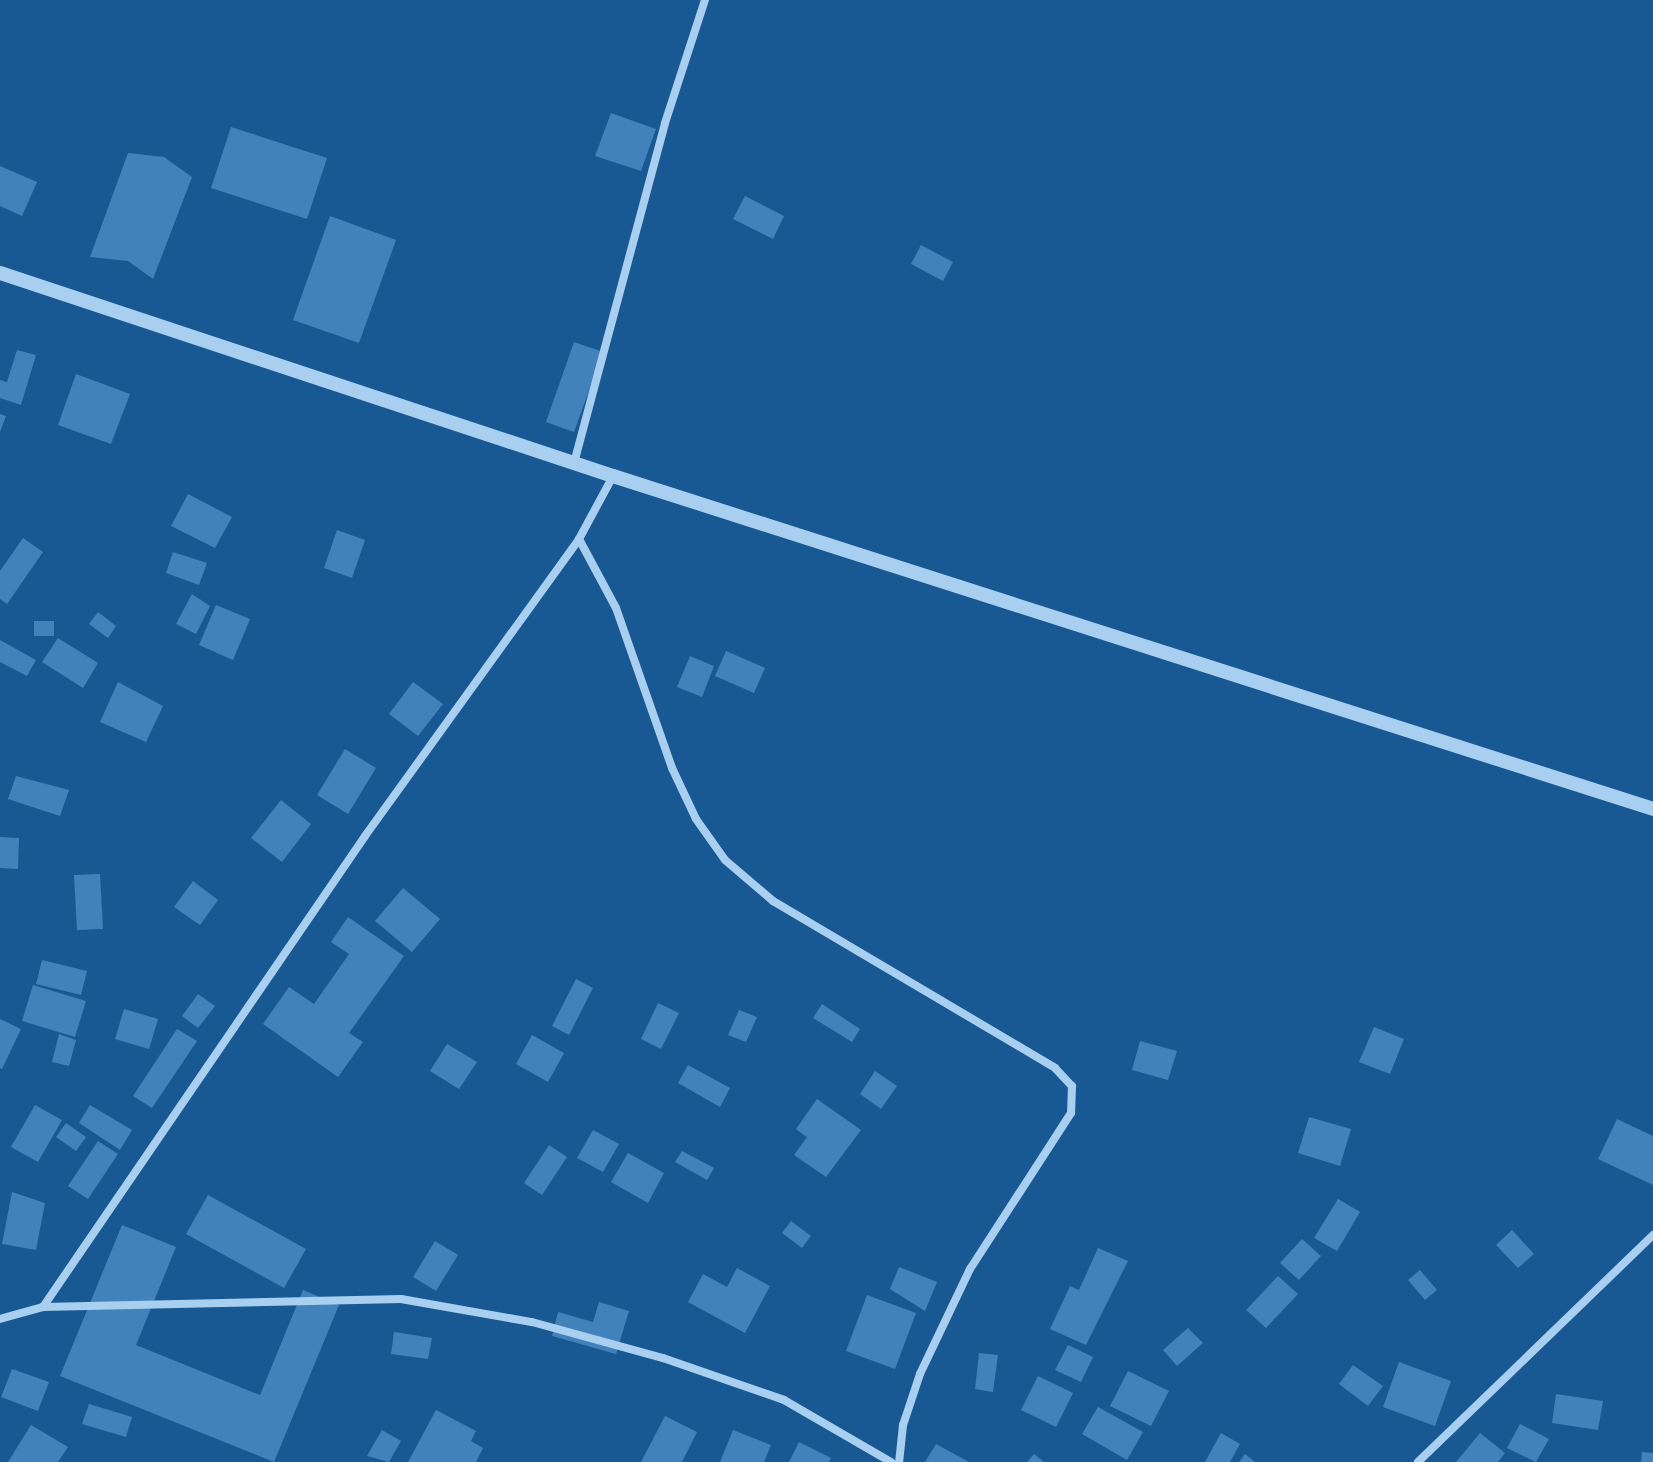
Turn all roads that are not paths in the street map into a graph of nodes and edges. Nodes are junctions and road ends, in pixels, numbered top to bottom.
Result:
1 (705, 0) edge
2 (0, 273) edge
3 (574, 463) junction
4 (613, 476) junction
5 (579, 539) junction
6 (1653, 809) edge
7 (1653, 1235) edge
8 (43, 1307) junction
9 (0, 1319) edge
10 (1426, 1454) junction
11 (891, 1462) edge
12 (899, 1462) edge
13 (1418, 1462) edge
14 (1436, 1462) edge

1 - 3 street
2 - 3 street
3 - 4 street
4 - 5 street
4 - 6 street
5 - 8 street
5 - 12 street
7 - 10 street
8 - 9 street
8 - 11 street
10 - 13 street
10 - 14 street

